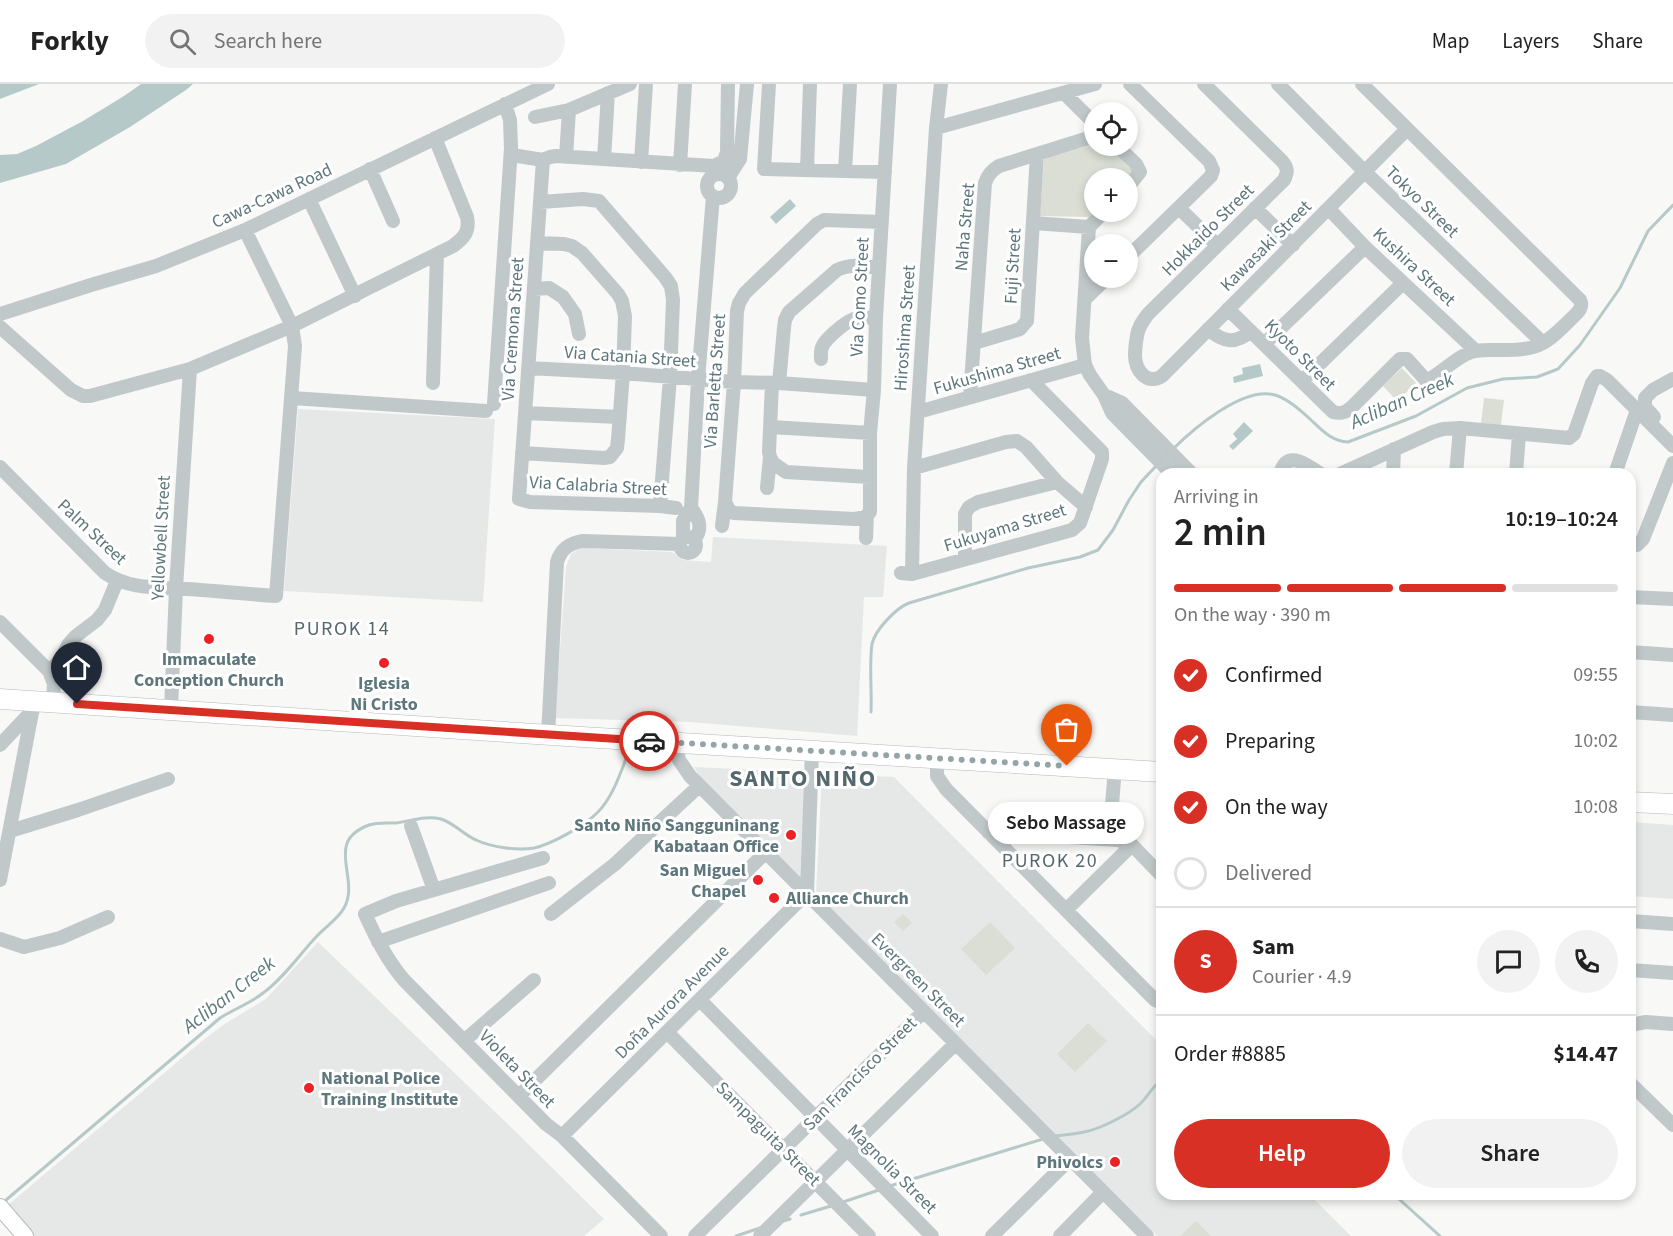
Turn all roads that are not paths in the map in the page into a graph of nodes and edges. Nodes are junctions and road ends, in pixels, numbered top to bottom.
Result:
1 (548, 84) edge
2 (630, 84) edge
3 (646, 84) edge
4 (685, 84) edge
5 (728, 84) edge
6 (747, 84) edge
7 (769, 84) edge
8 (810, 84) edge
9 (850, 84) edge
10 (890, 84) edge
11 (941, 84) edge
12 (1095, 84) edge
13 (1130, 84) edge
14 (1204, 84) edge
15 (1278, 84) edge
16 (1362, 84) edge
17 (608, 93) junction
18 (1064, 93) junction
19 (505, 104) junction
20 (568, 110) junction
21 (1084, 113) edge
22 (535, 117) dead end
23 (936, 128) junction
24 (1407, 129) junction
25 (435, 138) junction
26 (1084, 139) edge
27 (1037, 154) junction
28 (518, 156) dead end
29 (1128, 156) edge
30 (566, 157) junction
31 (604, 159) junction
32 (543, 160) junction
33 (641, 162) junction
34 (680, 165) junction
35 (1138, 168) edge
36 (370, 169) junction
37 (807, 170) junction
38 (845, 171) junction
39 (885, 172) junction
40 (1365, 172) junction
41 (309, 199) junction
42 (540, 202) junction
43 (1179, 208) junction
44 (1255, 208) junction
45 (1329, 209) junction
46 (393, 221) dead end
47 (882, 222) junction
48 (1094, 222) edge
49 (1033, 223) junction
50 (1089, 227) junction
51 (245, 230) junction
52 (537, 243) junction
53 (1217, 245) junction
54 (1293, 245) junction
55 (1138, 247) edge
56 (1365, 247) junction
57 (437, 254) junction
58 (879, 268) junction
59 (1403, 283) junction
60 (1096, 288) edge
61 (534, 289) junction
62 (355, 296) junction
63 (1084, 299) junction
64 (1228, 309) junction
65 (0, 314) edge
66 (876, 318) junction
67 (292, 326) junction
68 (0, 327) edge
69 (1208, 329) junction
70 (1251, 331) junction
71 (579, 334) dead end
72 (974, 343) junction
73 (1543, 343) junction
74 (1264, 344) junction
75 (1476, 351) junction
76 (821, 359) dead end
77 (1085, 365) junction
78 (528, 368) junction
79 (190, 369) junction
80 (623, 374) junction
81 (670, 377) junction
82 (1146, 378) joint
83 (1673, 379) edge
84 (698, 380) junction
85 (1031, 380) junction
86 (1302, 381) junction
87 (734, 382) junction
88 (433, 383) dead end
89 (776, 383) junction
90 (874, 390) junction
91 (1104, 395) junction
92 (970, 397) junction
93 (292, 398) junction
94 (1637, 410) junction
95 (918, 412) junction
96 (525, 413) junction
97 (620, 417) junction
98 (771, 427) junction
99 (1460, 428) junction
100 (870, 433) junction
101 (1519, 434) junction
102 (1673, 435) edge
103 (1673, 446) edge
104 (1394, 449) junction
105 (522, 453) junction
106 (770, 457) junction
107 (1673, 463) edge
108 (0, 467) edge
109 (914, 468) junction
110 (1167, 468) edge
111 (1186, 468) edge
112 (1282, 468) edge
113 (1311, 468) edge
114 (1353, 468) edge
115 (1393, 468) edge
116 (1457, 468) edge
117 (1516, 468) edge
118 (1617, 468) edge
119 (869, 477) junction
120 (1057, 482) junction
121 (767, 488) dead end
122 (725, 498) junction
123 (519, 499) joint
124 (660, 506) junction
125 (1086, 507) junction
126 (676, 508) dead end
127 (868, 514) junction
128 (722, 526) dead end
129 (866, 538) dead end
130 (1636, 545) edge
131 (965, 560) junction
132 (907, 574) joint
133 (117, 581) junction
134 (176, 588) junction
135 (1636, 597) edge
136 (1673, 599) edge
137 (0, 622) edge
138 (1636, 652) edge
139 (1673, 655) edge
140 (49, 671) junction
141 (0, 699) edge
142 (40, 705) junction
143 (171, 710) junction
144 (1636, 712) edge
145 (1673, 714) edge
146 (548, 735) junction
147 (676, 742) junction
148 (0, 745) edge
149 (812, 750) junction
150 (937, 758) junction
151 (1115, 769) junction
152 (1156, 772) edge
153 (168, 779) dead end
154 (699, 786) junction
155 (1636, 802) edge
156 (1673, 804) edge
157 (411, 826) dead end
158 (10, 831) junction
159 (988, 832) junction
160 (1109, 839) junction
161 (1132, 845) junction
162 (766, 852) junction
163 (543, 858) dead end
164 (1156, 870) edge
165 (0, 880) edge
166 (549, 883) dead end
167 (434, 890) junction
168 (807, 893) junction
169 (1066, 910) junction
170 (551, 914) dead end
171 (108, 917) dead end
172 (1636, 921) edge
173 (1673, 924) edge
174 (0, 939) edge
175 (378, 942) junction
176 (1636, 970) edge
177 (1673, 973) edge
178 (534, 980) dead end
179 (700, 1000) junction
180 (1156, 1000) edge
181 (923, 1012) junction
182 (1636, 1023) edge
183 (1673, 1024) edge
184 (667, 1032) junction
185 (464, 1041) junction
186 (955, 1044) junction
187 (1636, 1089) edge
188 (519, 1096) junction
189 (815, 1118) junction
190 (1673, 1125) edge
191 (562, 1136) junction
192 (784, 1149) junction
193 (848, 1150) junction
194 (1070, 1159) junction
195 (815, 1181) junction
196 (1103, 1192) junction
197 (0, 1207) edge
198 (25, 1236) edge
199 (661, 1236) edge
200 (695, 1236) edge
201 (760, 1236) edge
202 (869, 1236) edge
203 (932, 1236) edge
204 (992, 1236) edge
205 (1060, 1236) edge
206 (1147, 1236) edge

1 - 19 street, Cawa-Cawa Road
2 - 17 street
3 - 33 street
4 - 34 street
5 - 34 street
6 - 84 street
7 - 37 street
8 - 37 street
9 - 38 street
10 - 39 street, Via Como Street
11 - 23 street, Hiroshima Street
12 - 18 street
13 - 43 street
14 - 44 street, Hokkaido Street
15 - 40 street, Tokyo Street
16 - 24 street
17 - 20 street
17 - 31 street
18 - 21 street
18 - 23 street
19 - 25 street, Cawa-Cawa Road
19 - 93 street
20 - 22 street
20 - 30 street
23 - 95 street, Hiroshima Street
24 - 40 street, Kawasaki Street
24 - 73 street, Kyoto Street
25 - 36 street, Cawa-Cawa Road
25 - 57 street
26 - 27 street, Naha Street
27 - 49 street, Fuji Street
27 - 72 street, Naha Street
28 - 32 street
29 - 35 street
30 - 31 street
30 - 32 street
31 - 33 street
32 - 42 street, Via Cremona Street
33 - 34 street
36 - 41 street, Cawa-Cawa Road
36 - 46 street
37 - 38 street
38 - 39 street
39 - 47 street, Via Como Street
40 - 45 street, Kawasaki Street
40 - 73 street, Tokyo Street
41 - 51 street, Cawa-Cawa Road
41 - 62 street
42 - 52 street, Via Cremona Street
42 - 81 street
43 - 53 street
43 - 55 street
44 - 53 street, Hokkaido Street
44 - 54 street
45 - 54 street, Kawasaki Street
45 - 56 street, Kushira Street
47 - 58 street, Via Como Street
47 - 87 street, Via Barletta Street
48 - 50 street
49 - 50 street
49 - 72 street, Fuji Street
50 - 63 street
51 - 65 street, Cawa-Cawa Road
51 - 67 street
52 - 61 street, Via Cremona Street
52 - 80 street
53 - 82 street, Hokkaido Street
54 - 64 street, Kawasaki Street
56 - 59 street, Kushira Street
56 - 74 street
57 - 62 street
57 - 88 street
58 - 66 street, Via Como Street
58 - 89 street
59 - 75 street, Kushira Street
59 - 86 street
60 - 63 street
61 - 71 street
61 - 78 street, Via Cremona Street
62 - 67 street
63 - 77 street
64 - 69 street, Kawasaki Street
64 - 70 street, Kyoto Street
66 - 76 street
66 - 90 street, Via Como Street
67 - 79 street
67 - 93 street
68 - 79 street
69 - 70 street
69 - 82 street, Kawasaki Street
70 - 74 street, Kyoto Street
72 - 92 street, Naha Street
73 - 75 street, Kyoto Street
74 - 86 street, Kyoto Street
75 - 86 street, Kyoto Street
77 - 85 street, Fukushima Street
77 - 91 street
78 - 80 street, Via Catania Street
78 - 96 street, Via Cremona Street
79 - 134 street, Yellowbell Street
80 - 81 street, Via Catania Street
80 - 97 street
81 - 84 street, Via Catania Street
81 - 124 street
83 - 102 street
84 - 87 street, Via Catania Street
84 - 146 street
85 - 92 street, Fukushima Street
85 - 125 street, Fukuyama Street
87 - 89 street, Via Catania Street
87 - 122 street, Via Barletta Street
89 - 90 street, Via Catania Street
89 - 98 street
90 - 100 street, Via Como Street
91 - 110 street
91 - 111 street
92 - 95 street, Fukushima Street
93 - 134 street, Palm Street
94 - 101 street
94 - 103 street
94 - 118 street
95 - 109 street, Hiroshima Street
96 - 97 street
96 - 105 street, Via Cremona Street
97 - 105 street
98 - 100 street
98 - 106 street
99 - 101 street
99 - 104 street
99 - 116 street
100 - 119 street, Via Como Street
101 - 117 street
104 - 114 street
104 - 115 street
105 - 123 street, Via Cremona Street
106 - 119 street
106 - 121 street
107 - 130 street
108 - 133 street, Palm Street
109 - 120 street
109 - 132 street, Hiroshima Street
112 - 113 street
119 - 127 street, Via Como Street
120 - 125 street
120 - 131 street
122 - 127 street
122 - 128 street, Via Barletta Street
123 - 124 street, Via Calabria Street
124 - 126 street, Via Calabria Street
125 - 131 street, Fukuyama Street
127 - 129 street, Via Como Street
131 - 132 street, Fukuyama Street
133 - 134 street, Palm Street
133 - 140 street
134 - 143 street, Yellowbell Street
135 - 136 street
137 - 140 street
138 - 139 street
140 - 142 street
141 - 142 highway
142 - 143 highway
142 - 148 street
142 - 158 street
143 - 146 highway
144 - 145 street
146 - 147 highway
147 - 149 highway
147 - 154 street, Evergreen Street
149 - 150 highway
149 - 168 street
150 - 151 highway
150 - 159 street
151 - 152 highway
151 - 160 street
153 - 158 street
154 - 162 street, Evergreen Street
154 - 170 street
155 - 156 highway
157 - 167 street
158 - 165 street
159 - 160 street
159 - 169 street
160 - 161 street
161 - 164 street
161 - 169 street
162 - 168 street, Evergreen Street
162 - 188 street
163 - 167 street
166 - 175 street
167 - 175 street, Violeta Street
168 - 179 street, Doña Aurora Avenue
168 - 181 street, Evergreen Street
169 - 180 street
171 - 174 street
172 - 173 street
175 - 185 street, Violeta Street
176 - 177 street
178 - 185 street
179 - 184 street, Doña Aurora Avenue
179 - 189 street, Magnolia Street
181 - 186 street, Evergreen Street
181 - 189 street, San Francisco Street
182 - 183 street
184 - 191 street, Doña Aurora Avenue
184 - 192 street, Sampaguita Street
185 - 188 street, Violeta Street
186 - 193 street
186 - 194 street, Evergreen Street
187 - 190 street
188 - 191 street, Violeta Street
189 - 192 street, San Francisco Street
189 - 193 street, Magnolia Street
191 - 199 street, Violeta Street
192 - 195 street, Sampaguita Street
192 - 200 street, San Francisco Street
193 - 195 street
193 - 203 street, Magnolia Street
194 - 196 street, Evergreen Street
194 - 204 street
195 - 201 street
195 - 202 street, Sampaguita Street
196 - 205 street
196 - 206 street, Evergreen Street
197 - 198 main road

